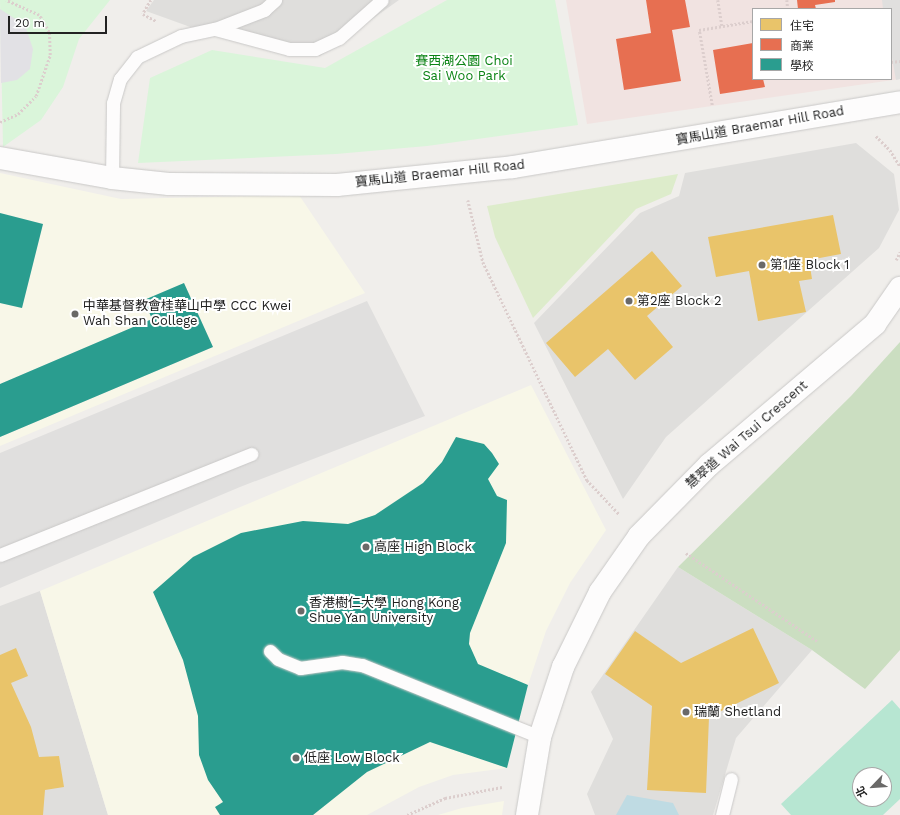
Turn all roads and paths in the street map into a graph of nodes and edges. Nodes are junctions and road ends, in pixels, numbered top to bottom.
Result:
1 (6, 0) edge
2 (275, 0) edge
3 (382, 0) edge
4 (718, 0) edge
5 (752, 21) edge
6 (722, 26) junction
7 (215, 29) junction
8 (900, 102) edge
9 (712, 106) dead end
10 (0, 122) edge
11 (890, 150) dead end
12 (0, 158) edge
13 (900, 166) edge
14 (112, 178) junction
15 (467, 198) dead end
16 (900, 288) edge
17 (251, 454) dead end
18 (614, 509) dead end
19 (686, 553) dead end
20 (0, 555) edge
21 (817, 641) dead end
22 (270, 650) dead end
23 (540, 737) junction
24 (731, 779) dead end
25 (508, 787) dead end
26 (407, 815) edge
27 (527, 815) edge
28 (722, 815) edge

1 - 10 path
2 - 7 lane
3 - 7 lane
4 - 6 path
5 - 6 path
6 - 9 path
7 - 14 lane
8 - 14 street, 寶馬山道 Braemar Hill Road
11 - 13 path
12 - 14 street, 寶馬山道 Braemar Hill Road
15 - 18 path
16 - 23 street, 慧翠道 Wai Tsui Crescent
17 - 20 lane
19 - 21 path
22 - 23 lane
23 - 27 street, 慧翠道 Wai Tsui Crescent
24 - 28 lane
25 - 26 path

